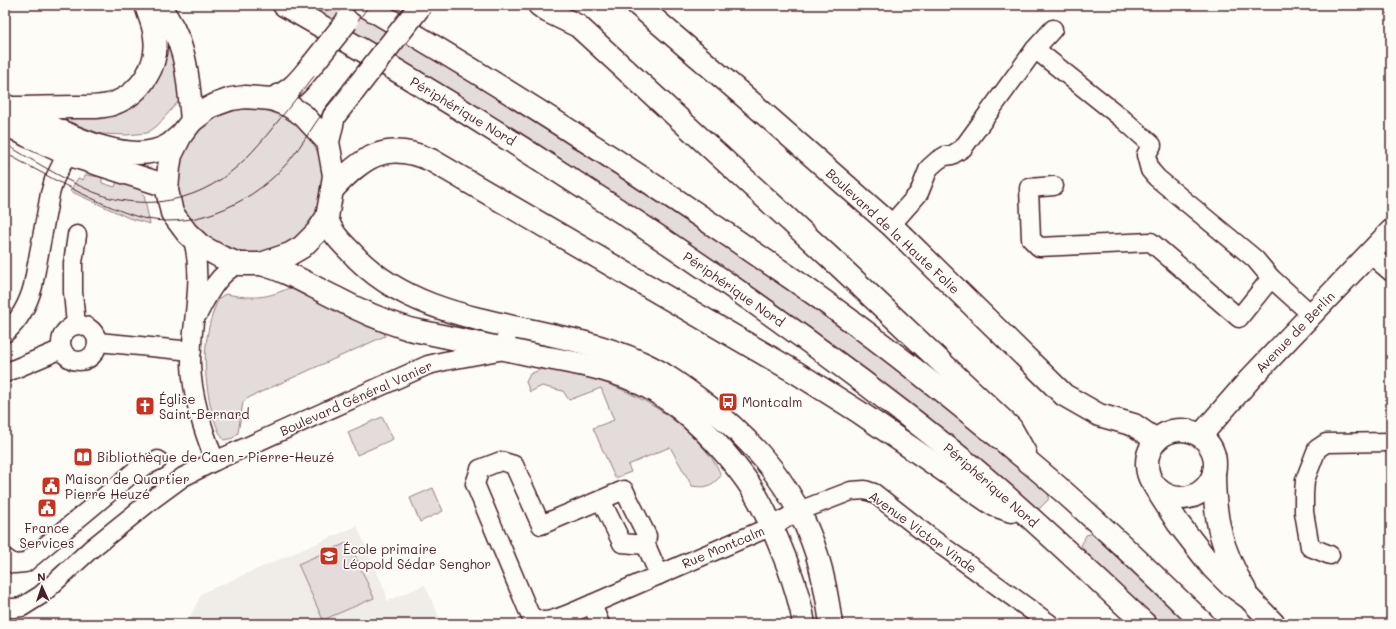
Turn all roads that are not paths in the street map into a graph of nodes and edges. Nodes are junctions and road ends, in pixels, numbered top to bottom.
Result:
1 (146, 5) edge
2 (158, 5) edge
3 (284, 5) edge
4 (359, 5) edge
5 (364, 5) edge
6 (421, 5) edge
7 (539, 5) edge
8 (638, 5) edge
9 (1053, 29) dead end
10 (1035, 49) junction
11 (272, 99) junction
12 (7, 112) edge
13 (186, 128) junction
14 (328, 142) junction
15 (71, 146) junction
16 (167, 186) junction
17 (1054, 186) dead end
18 (332, 190) junction
19 (327, 217) junction
20 (891, 225) junction
21 (1391, 231) edge
22 (77, 235) dead end
23 (193, 240) junction
24 (1370, 254) junction
25 (239, 264) junction
26 (261, 264) junction
27 (1391, 272) edge
28 (1271, 278) junction
29 (1311, 314) junction
30 (196, 318) junction
31 (76, 325) junction
32 (511, 326) junction
33 (5, 333) edge
34 (98, 342) junction
35 (502, 348) junction
36 (62, 349) junction
37 (192, 351) junction
38 (5, 373) edge
39 (1200, 436) junction
40 (1156, 440) junction
41 (1391, 442) edge
42 (158, 460) dead end
43 (215, 461) junction
44 (1032, 465) junction
45 (1214, 472) junction
46 (1151, 481) junction
47 (601, 500) junction
48 (1030, 518) junction
49 (786, 519) junction
50 (646, 545) junction
51 (1330, 555) dead end
52 (5, 558) edge
53 (659, 575) junction
54 (1250, 598) junction
55 (592, 604) junction
56 (10, 608) edge
57 (600, 624) edge
58 (804, 624) edge
59 (831, 624) edge
60 (1050, 624) edge
61 (1145, 624) edge
62 (1204, 624) edge
63 (1274, 624) edge

1 - 12 main road
2 - 13 main road
3 - 48 main road, Périphérique Nord
4 - 11 main road, bridge
5 - 44 main road
6 - 14 main road, bridge
7 - 44 main road
8 - 20 main road, Boulevard de la Haute Folie
9 - 10 street
10 - 20 street
10 - 28 street
11 - 13 main road
11 - 14 main road
12 - 15 main road
13 - 15 main road
13 - 16 main road
14 - 18 main road
15 - 16 main road
15 - 33 street
16 - 23 main road
17 - 28 street
18 - 19 main road
18 - 48 main road
19 - 26 main road
19 - 32 main road, Boulevard Général Vanier
20 - 40 main road, Boulevard de la Haute Folie
21 - 24 main road, Avenue de Berlin
22 - 31 street
23 - 25 main road
23 - 30 street
24 - 27 street
24 - 29 main road, Avenue de Berlin
25 - 26 main road
25 - 30 street
26 - 35 main road, Boulevard Général Vanier
28 - 29 street
29 - 39 main road, Avenue de Berlin
30 - 37 street
31 - 34 street
31 - 36 street
32 - 35 street
32 - 49 main road, Boulevard Général Vanier
34 - 36 street
34 - 37 street
35 - 43 street, Boulevard Général Vanier
35 - 49 main road, Boulevard Général Vanier
36 - 38 street
37 - 43 street
39 - 40 main road
39 - 45 main road
40 - 46 main road
41 - 51 street
42 - 52 street
43 - 56 street, Boulevard Général Vanier
44 - 62 main road
45 - 46 main road
45 - 54 main road
46 - 54 main road
47 - 50 street
47 - 50 street, Rue Montcalm
47 - 55 street, Rue Montcalm
48 - 61 main road, Périphérique Nord
49 - 53 street, Rue Montcalm
49 - 58 main road, Boulevard Général Vanier
49 - 59 main road, Boulevard Général Vanier
49 - 60 street, Avenue Victor Vinde
50 - 53 street, Rue Montcalm
53 - 55 street, Rue Montcalm
54 - 63 main road
55 - 57 street

